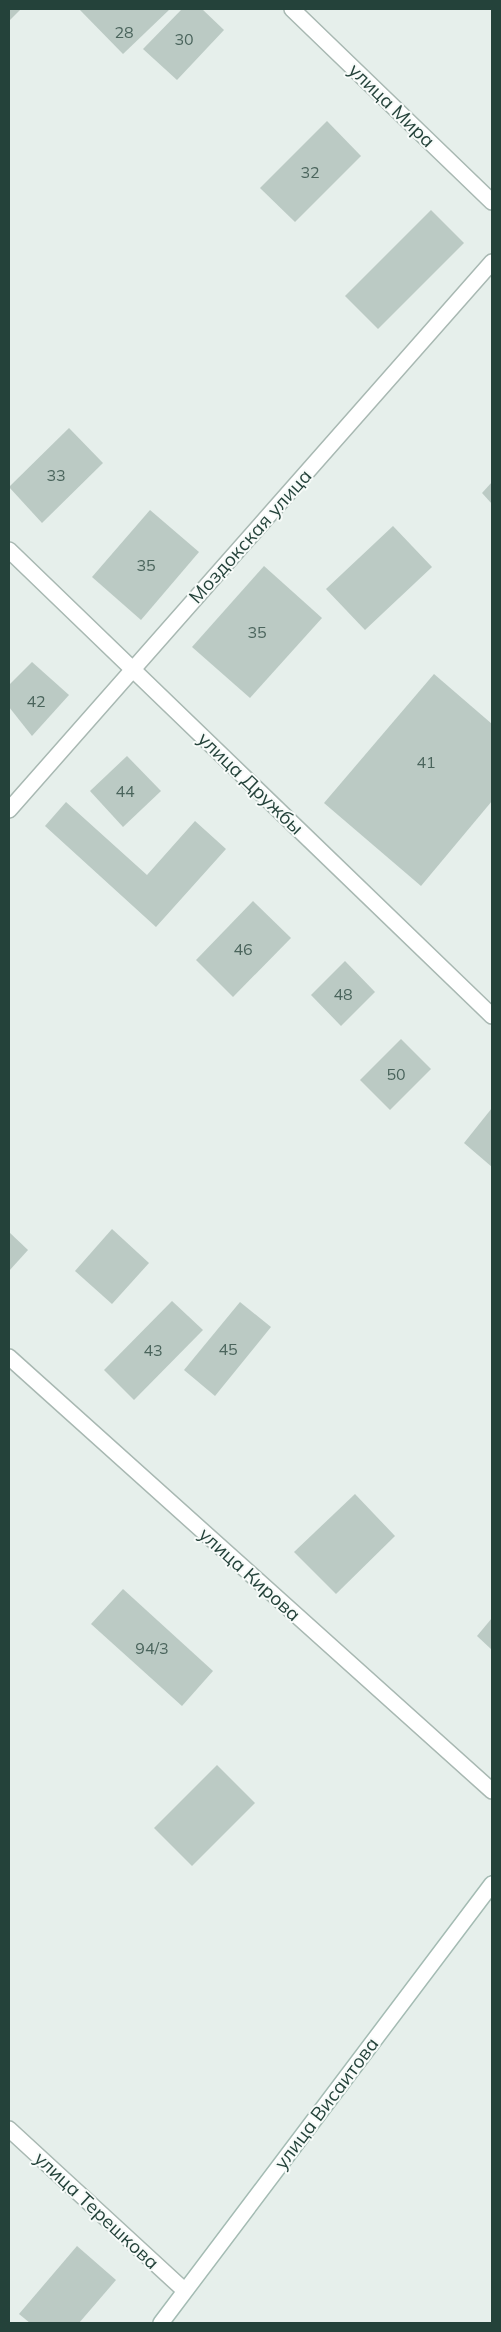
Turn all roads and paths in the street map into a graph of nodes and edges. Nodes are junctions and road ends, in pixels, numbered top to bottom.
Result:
1 (292, 9) edge
2 (492, 202) edge
3 (492, 262) edge
4 (9, 550) edge
5 (132, 669) junction
6 (9, 810) edge
7 (492, 1016) edge
8 (9, 1357) edge
9 (492, 1791) edge
10 (492, 1884) edge
11 (9, 2129) edge
12 (184, 2290) junction
13 (161, 2323) edge

1 - 2 street, улица Мира
3 - 5 street, Моздокская улица
4 - 5 street, улица Дружбы
5 - 6 street, Моздокская улица
5 - 7 street, улица Дружбы
8 - 9 street, улица Кирова
10 - 12 street, улица Висаитова
11 - 12 street, улица Терешкова
12 - 13 street, улица Висаитова

